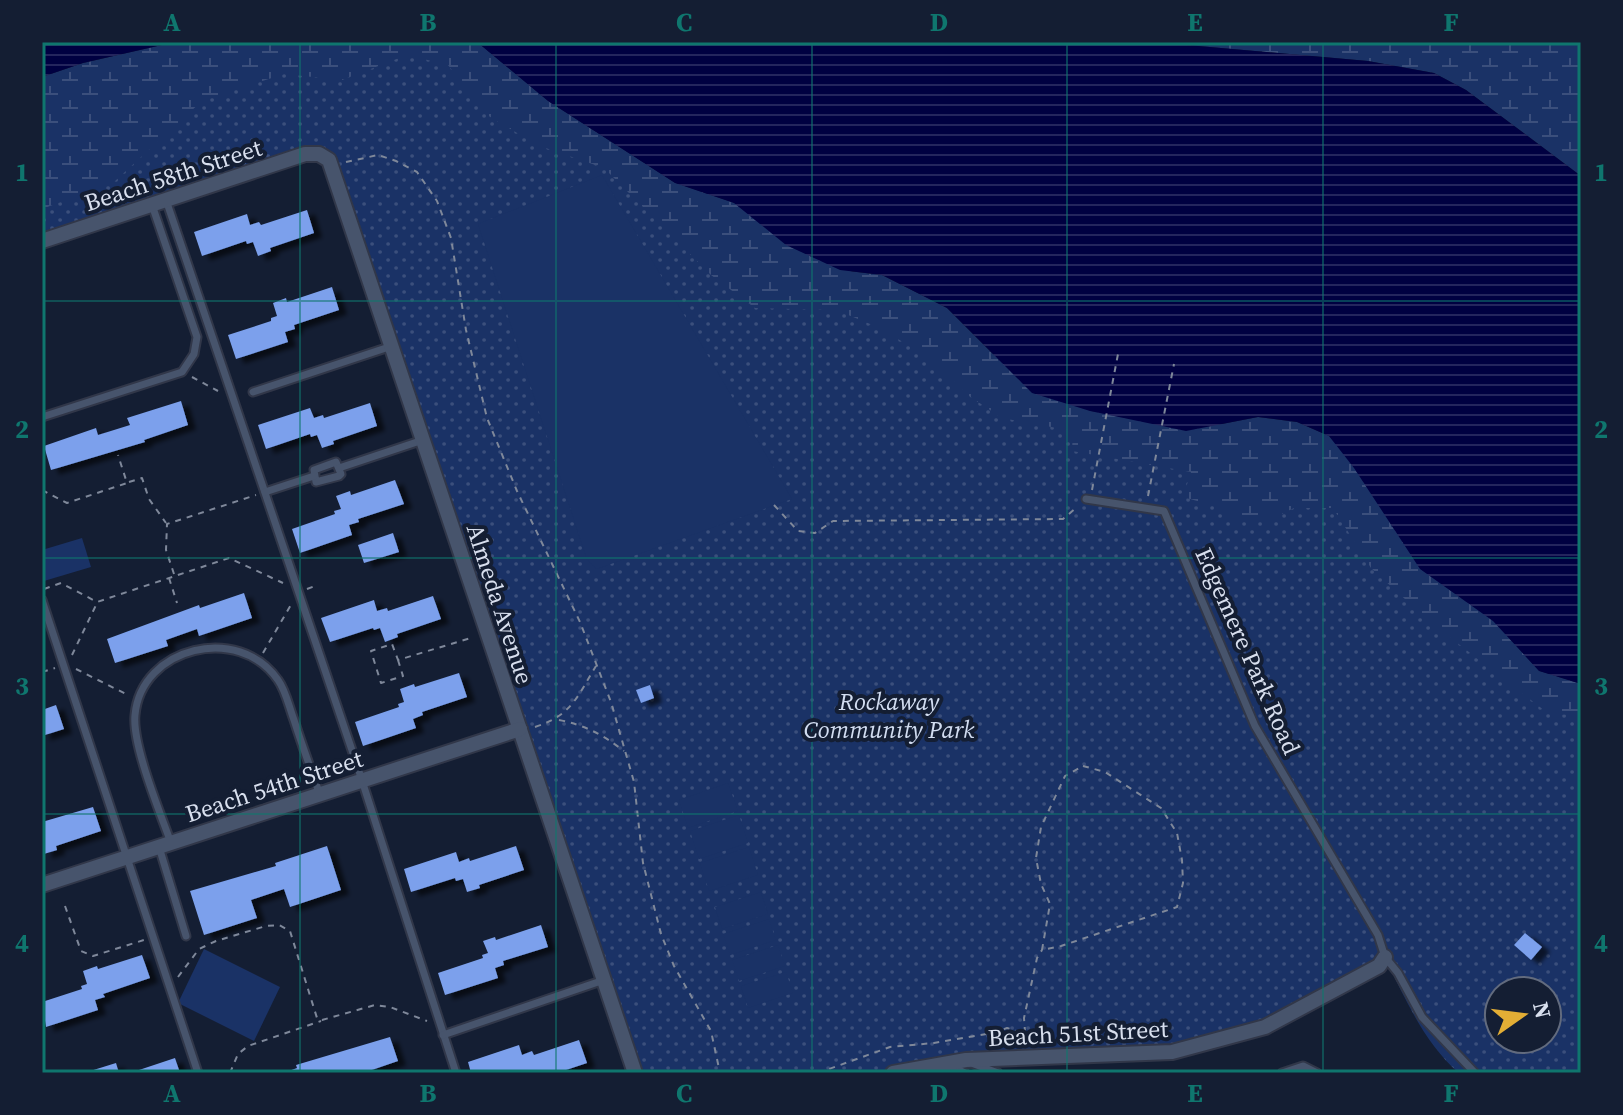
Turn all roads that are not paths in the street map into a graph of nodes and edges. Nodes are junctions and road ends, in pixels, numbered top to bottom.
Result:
1 (319, 154) joint
2 (159, 202) junction
3 (42, 241) edge
4 (392, 346) junction
5 (253, 392) dead end
6 (42, 417) edge
7 (423, 440) junction
8 (339, 468) junction
9 (314, 476) junction
10 (265, 492) junction
11 (1088, 499) road end
12 (42, 600) edge
13 (520, 729) junction
14 (362, 781) junction
15 (320, 795) junction
16 (165, 845) junction
17 (128, 858) junction
18 (42, 885) edge
19 (186, 936) dead end
20 (1385, 957) junction
21 (605, 980) junction
22 (442, 1030) junction
23 (966, 1067) edge
24 (198, 1073) edge
25 (456, 1073) edge
26 (635, 1073) edge
27 (893, 1073) edge
28 (998, 1073) edge
29 (1282, 1073) edge
30 (1317, 1073) edge
31 (1475, 1073) edge

1 - 2 street, Beach 58th Street
1 - 4 street, Almeda Avenue
2 - 3 street, Beach 58th Street
2 - 6 lane
2 - 10 lane
4 - 5 lane
4 - 7 street, Almeda Avenue
7 - 8 lane
7 - 13 street, Almeda Avenue
8 - 9 lane
8 - 9 lane
9 - 10 lane
10 - 14 lane
11 - 20 lane, Edgemere Park Road
12 - 17 lane
13 - 14 street, Beach 54th Street
13 - 21 street, Almeda Avenue
14 - 15 street, Beach 54th Street
14 - 22 lane
15 - 16 street, Beach 54th Street
15 - 16 lane
16 - 17 street, Beach 54th Street
16 - 19 lane
17 - 18 street, Beach 54th Street
17 - 24 lane
20 - 23 street, Beach 51st Street
20 - 31 lane
21 - 22 lane
21 - 26 street, Almeda Avenue
22 - 25 lane
23 - 27 street, Beach 51st Street
23 - 28 lane
29 - 30 lane

